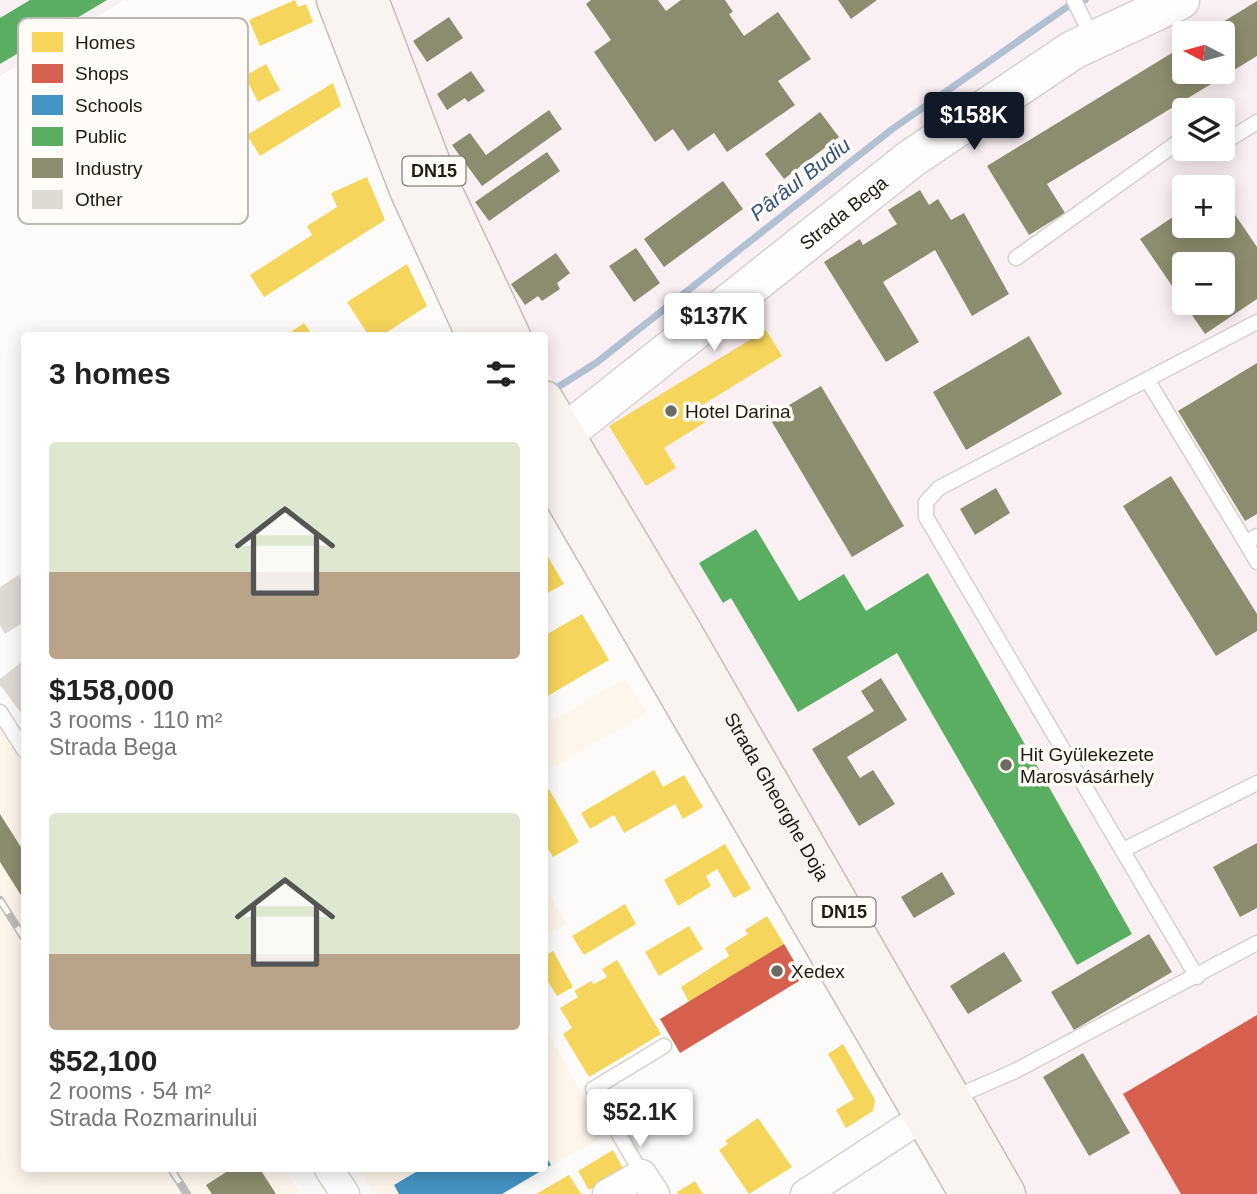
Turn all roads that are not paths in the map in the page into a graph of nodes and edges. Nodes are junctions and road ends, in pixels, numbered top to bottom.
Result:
1 (336, 0) edge
2 (369, 0) edge
3 (1074, 0) edge
4 (1180, 0) edge
5 (1093, 39) junction
6 (1257, 122) edge
7 (1235, 136) edge
8 (1172, 146) edge
9 (1016, 258) dead end
10 (1257, 322) edge
11 (474, 332) edge
12 (509, 332) edge
13 (1148, 381) junction
14 (550, 434) edge
15 (1251, 540) edge
16 (1257, 562) edge
17 (0, 712) edge
18 (21, 746) edge
19 (1257, 783) edge
20 (1123, 850) junction
21 (1257, 943) edge
22 (1197, 977) junction
23 (664, 1046) dead end
24 (938, 1107) junction
25 (331, 1172) edge
26 (648, 1184) edge
27 (345, 1194) edge
28 (607, 1194) edge
29 (805, 1194) edge
30 (969, 1194) edge
31 (1006, 1194) edge

1 - 11 main road, DN15
2 - 12 main road, DN15
3 - 5 lane
4 - 5 main road, Strada Bega
5 - 14 main road, Strada Bega
6 - 7 lane
8 - 9 lane
10 - 13 lane
13 - 15 lane
13 - 20 lane
14 - 24 main road, Strada Gheorghe Doja / DN15
15 - 16 lane
17 - 18 lane
19 - 20 lane
20 - 22 lane
21 - 22 lane
22 - 24 lane
23 - 26 lane
24 - 29 street
24 - 30 main road, Strada Gheorghe Doja / DN15
24 - 31 main road, Strada Gheorghe Doja / DN15
25 - 27 street
26 - 28 street

